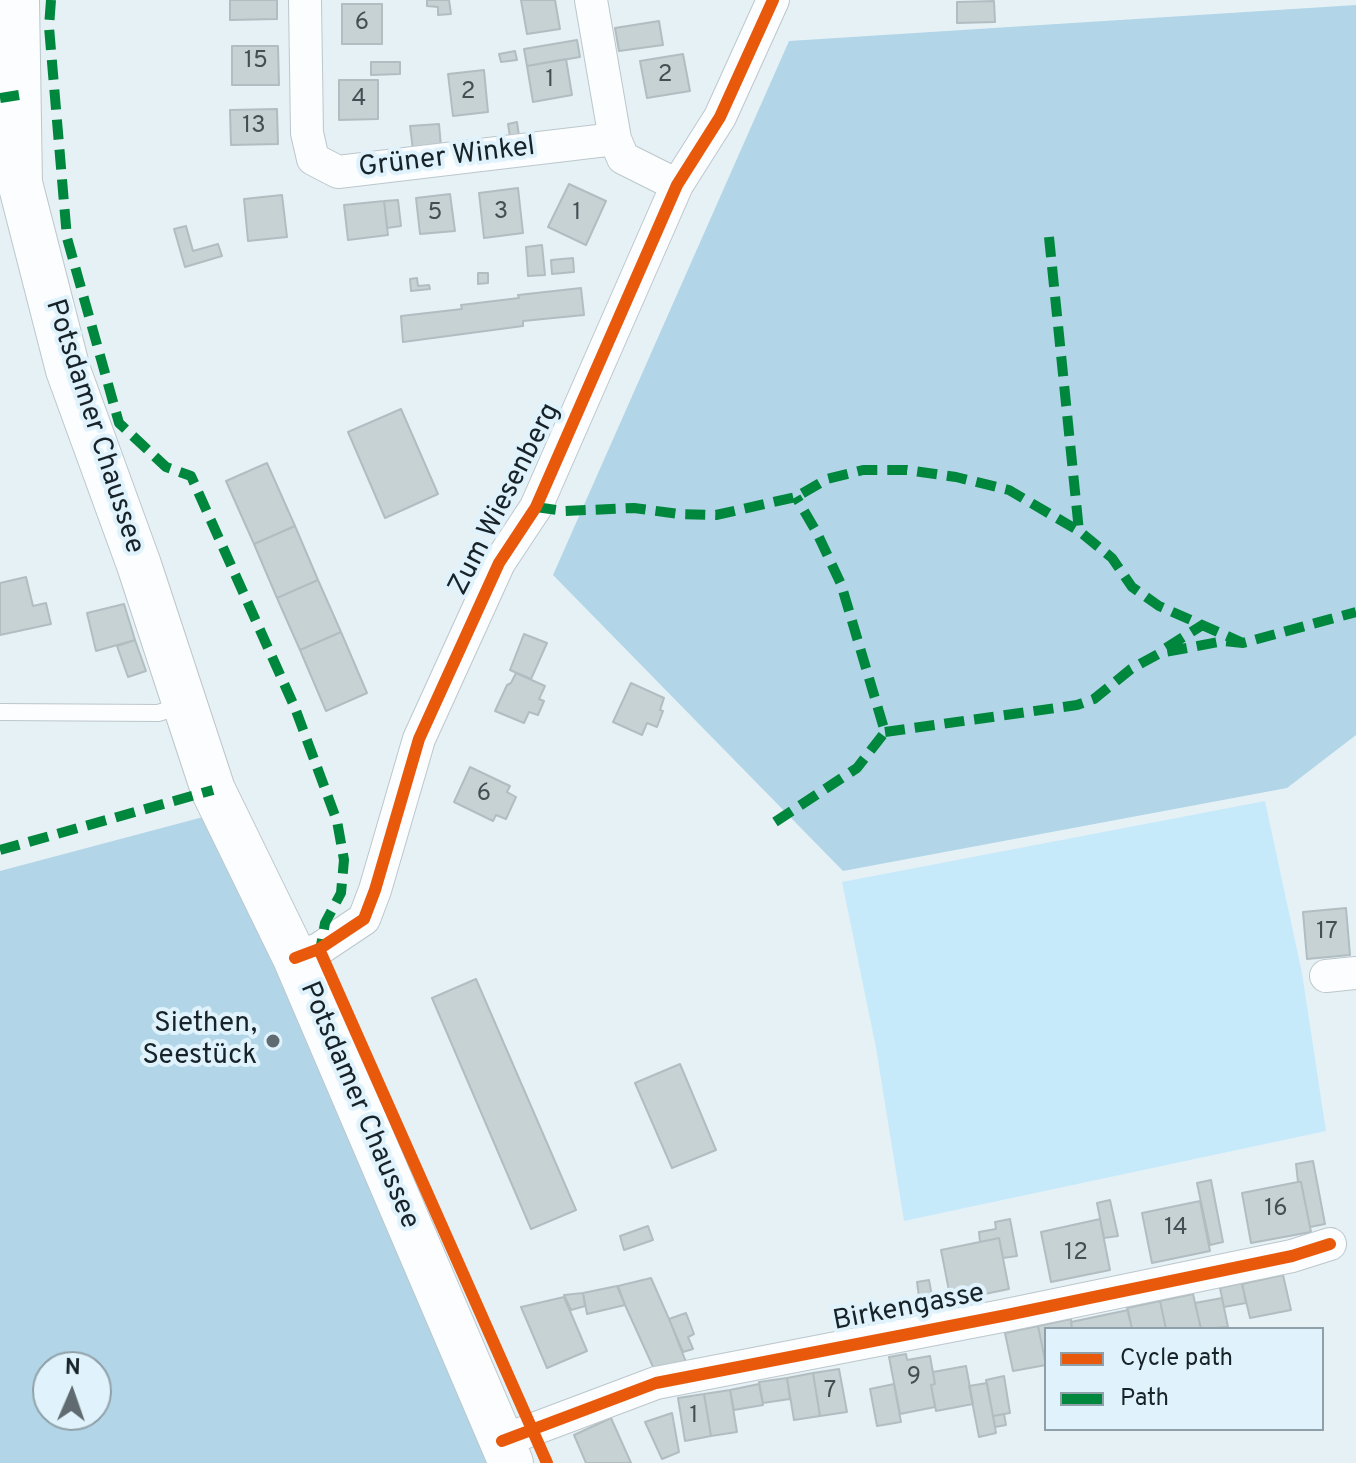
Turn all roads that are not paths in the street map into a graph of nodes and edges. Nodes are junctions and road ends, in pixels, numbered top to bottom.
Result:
1 (17, 0) edge
2 (305, 0) edge
3 (591, 0) edge
4 (773, 0) edge
5 (615, 139) junction
6 (677, 185) junction
7 (185, 705) junction
8 (0, 712) edge
9 (295, 958) junction
10 (1330, 1244) dead end
11 (507, 1452) edge

1 - 7 main road, Potsdamer Chaussee
2 - 5 street, Grüner Winkel
3 - 5 street
4 - 6 street, Zum Wiesenberg
5 - 6 street
6 - 9 street, Zum Wiesenberg
7 - 8 lane
7 - 9 main road, Potsdamer Chaussee
9 - 11 main road, Potsdamer Chaussee
10 - 11 street, Birkengasse

